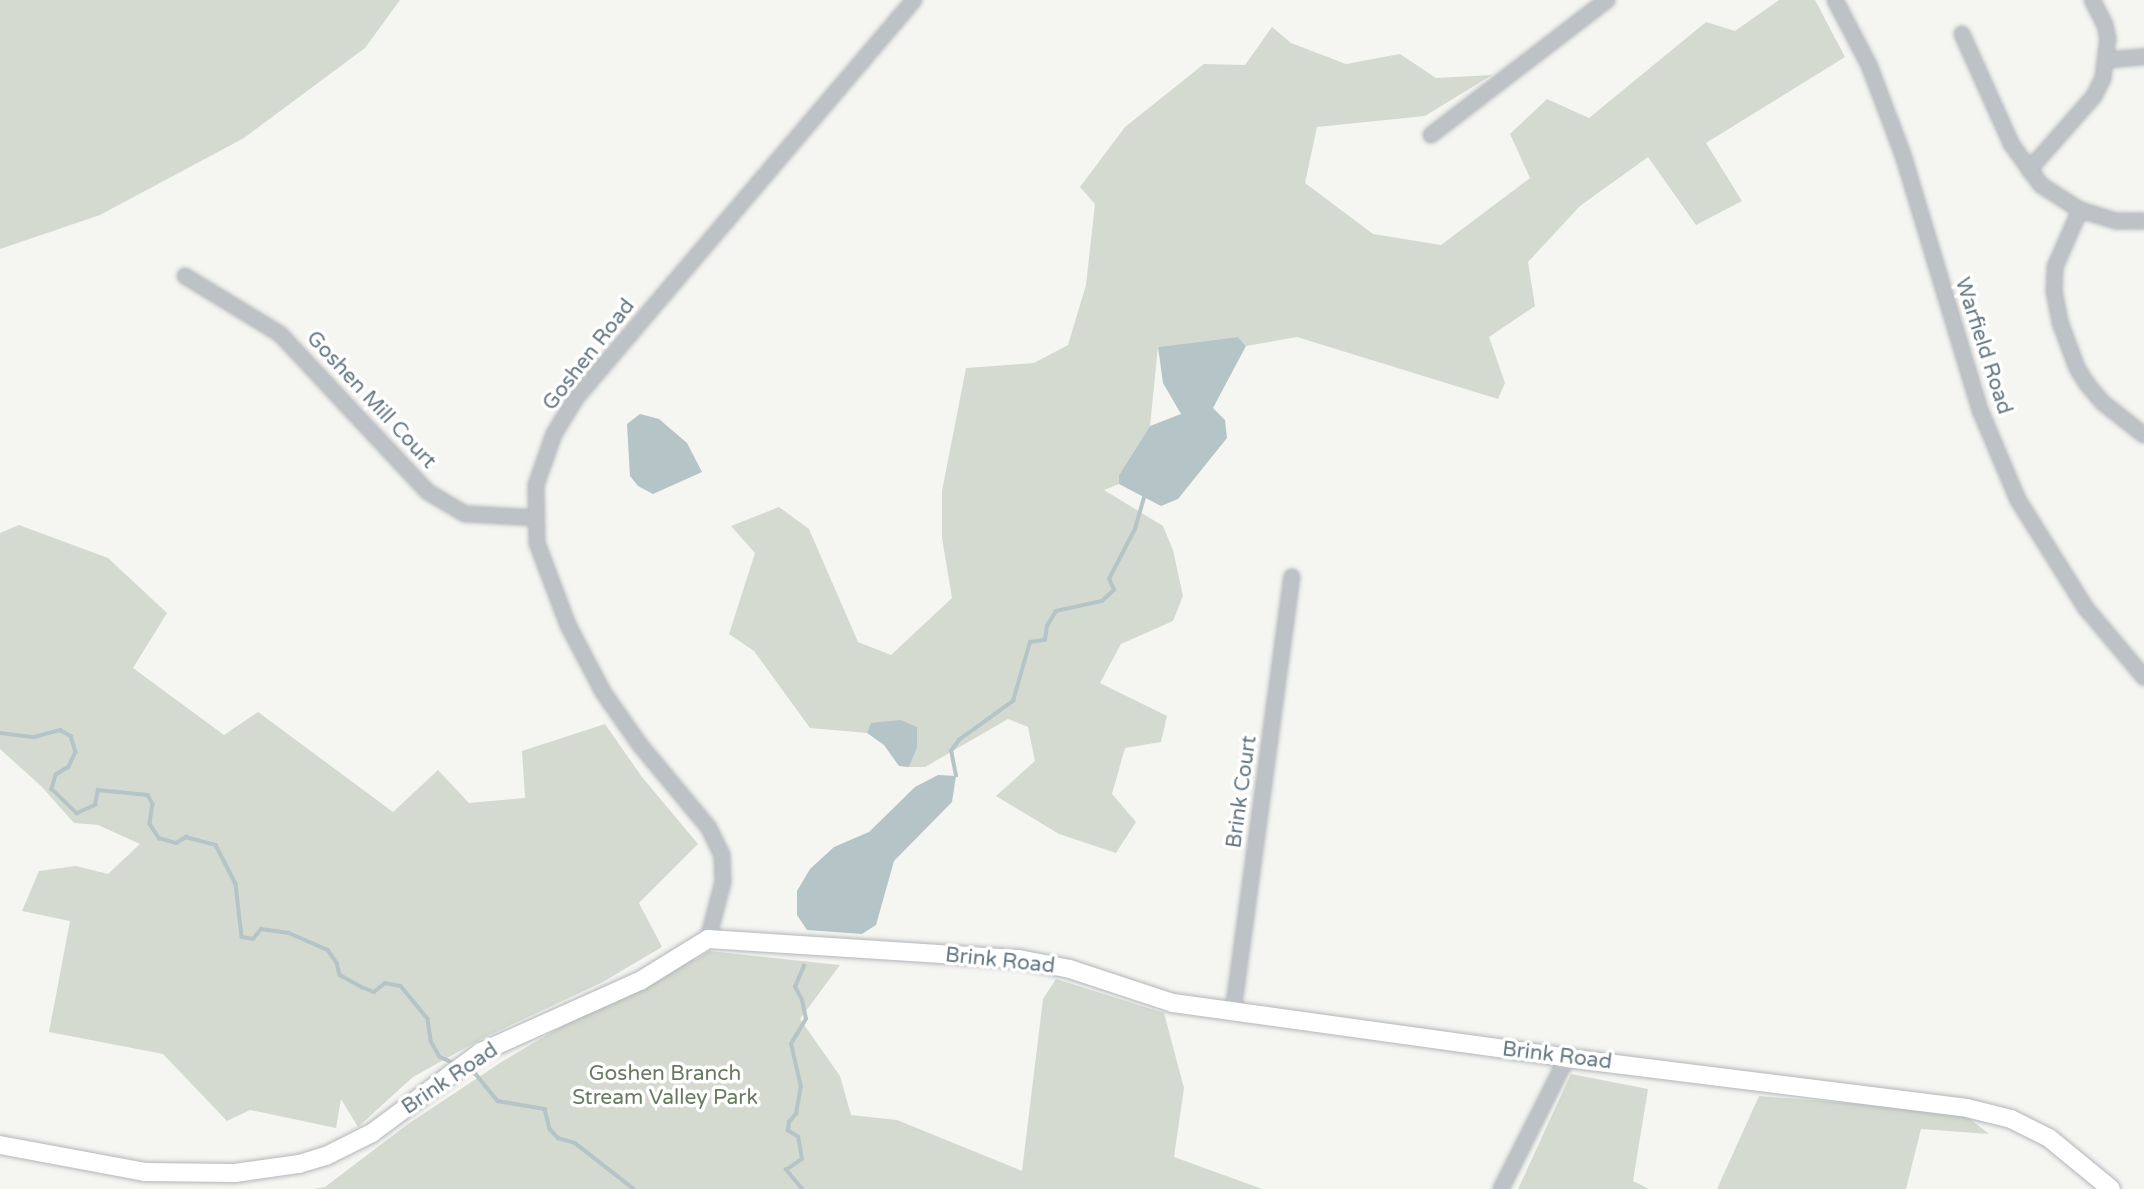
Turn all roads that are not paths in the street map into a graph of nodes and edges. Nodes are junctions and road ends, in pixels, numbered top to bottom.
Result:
1 (914, 0) edge
2 (1607, 0) edge
3 (1835, 0) edge
4 (2092, 0) edge
5 (1962, 34) dead end
6 (2144, 57) edge
7 (2107, 60) junction
8 (1431, 135) dead end
9 (2029, 170) junction
10 (2080, 210) junction
11 (2144, 221) edge
12 (185, 276) dead end
13 (2144, 435) edge
14 (536, 518) junction
15 (1292, 577) dead end
16 (2144, 677) edge
17 (708, 939) junction
18 (1233, 1012) junction
19 (1567, 1058) junction
20 (0, 1145) edge
21 (1501, 1189) edge
22 (2111, 1189) edge

1 - 14 street, Goshen Road
2 - 8 street
3 - 16 street, Warfield Road
4 - 7 street
5 - 9 street
6 - 7 street
7 - 9 street
9 - 10 street
10 - 11 street
10 - 13 street
12 - 14 street, Goshen Mill Court
14 - 17 street, Goshen Road
15 - 18 street, Brink Court
17 - 18 main road, Brink Road
17 - 20 main road, Brink Road
18 - 19 main road, Brink Road
19 - 21 street
19 - 22 main road, Brink Road

